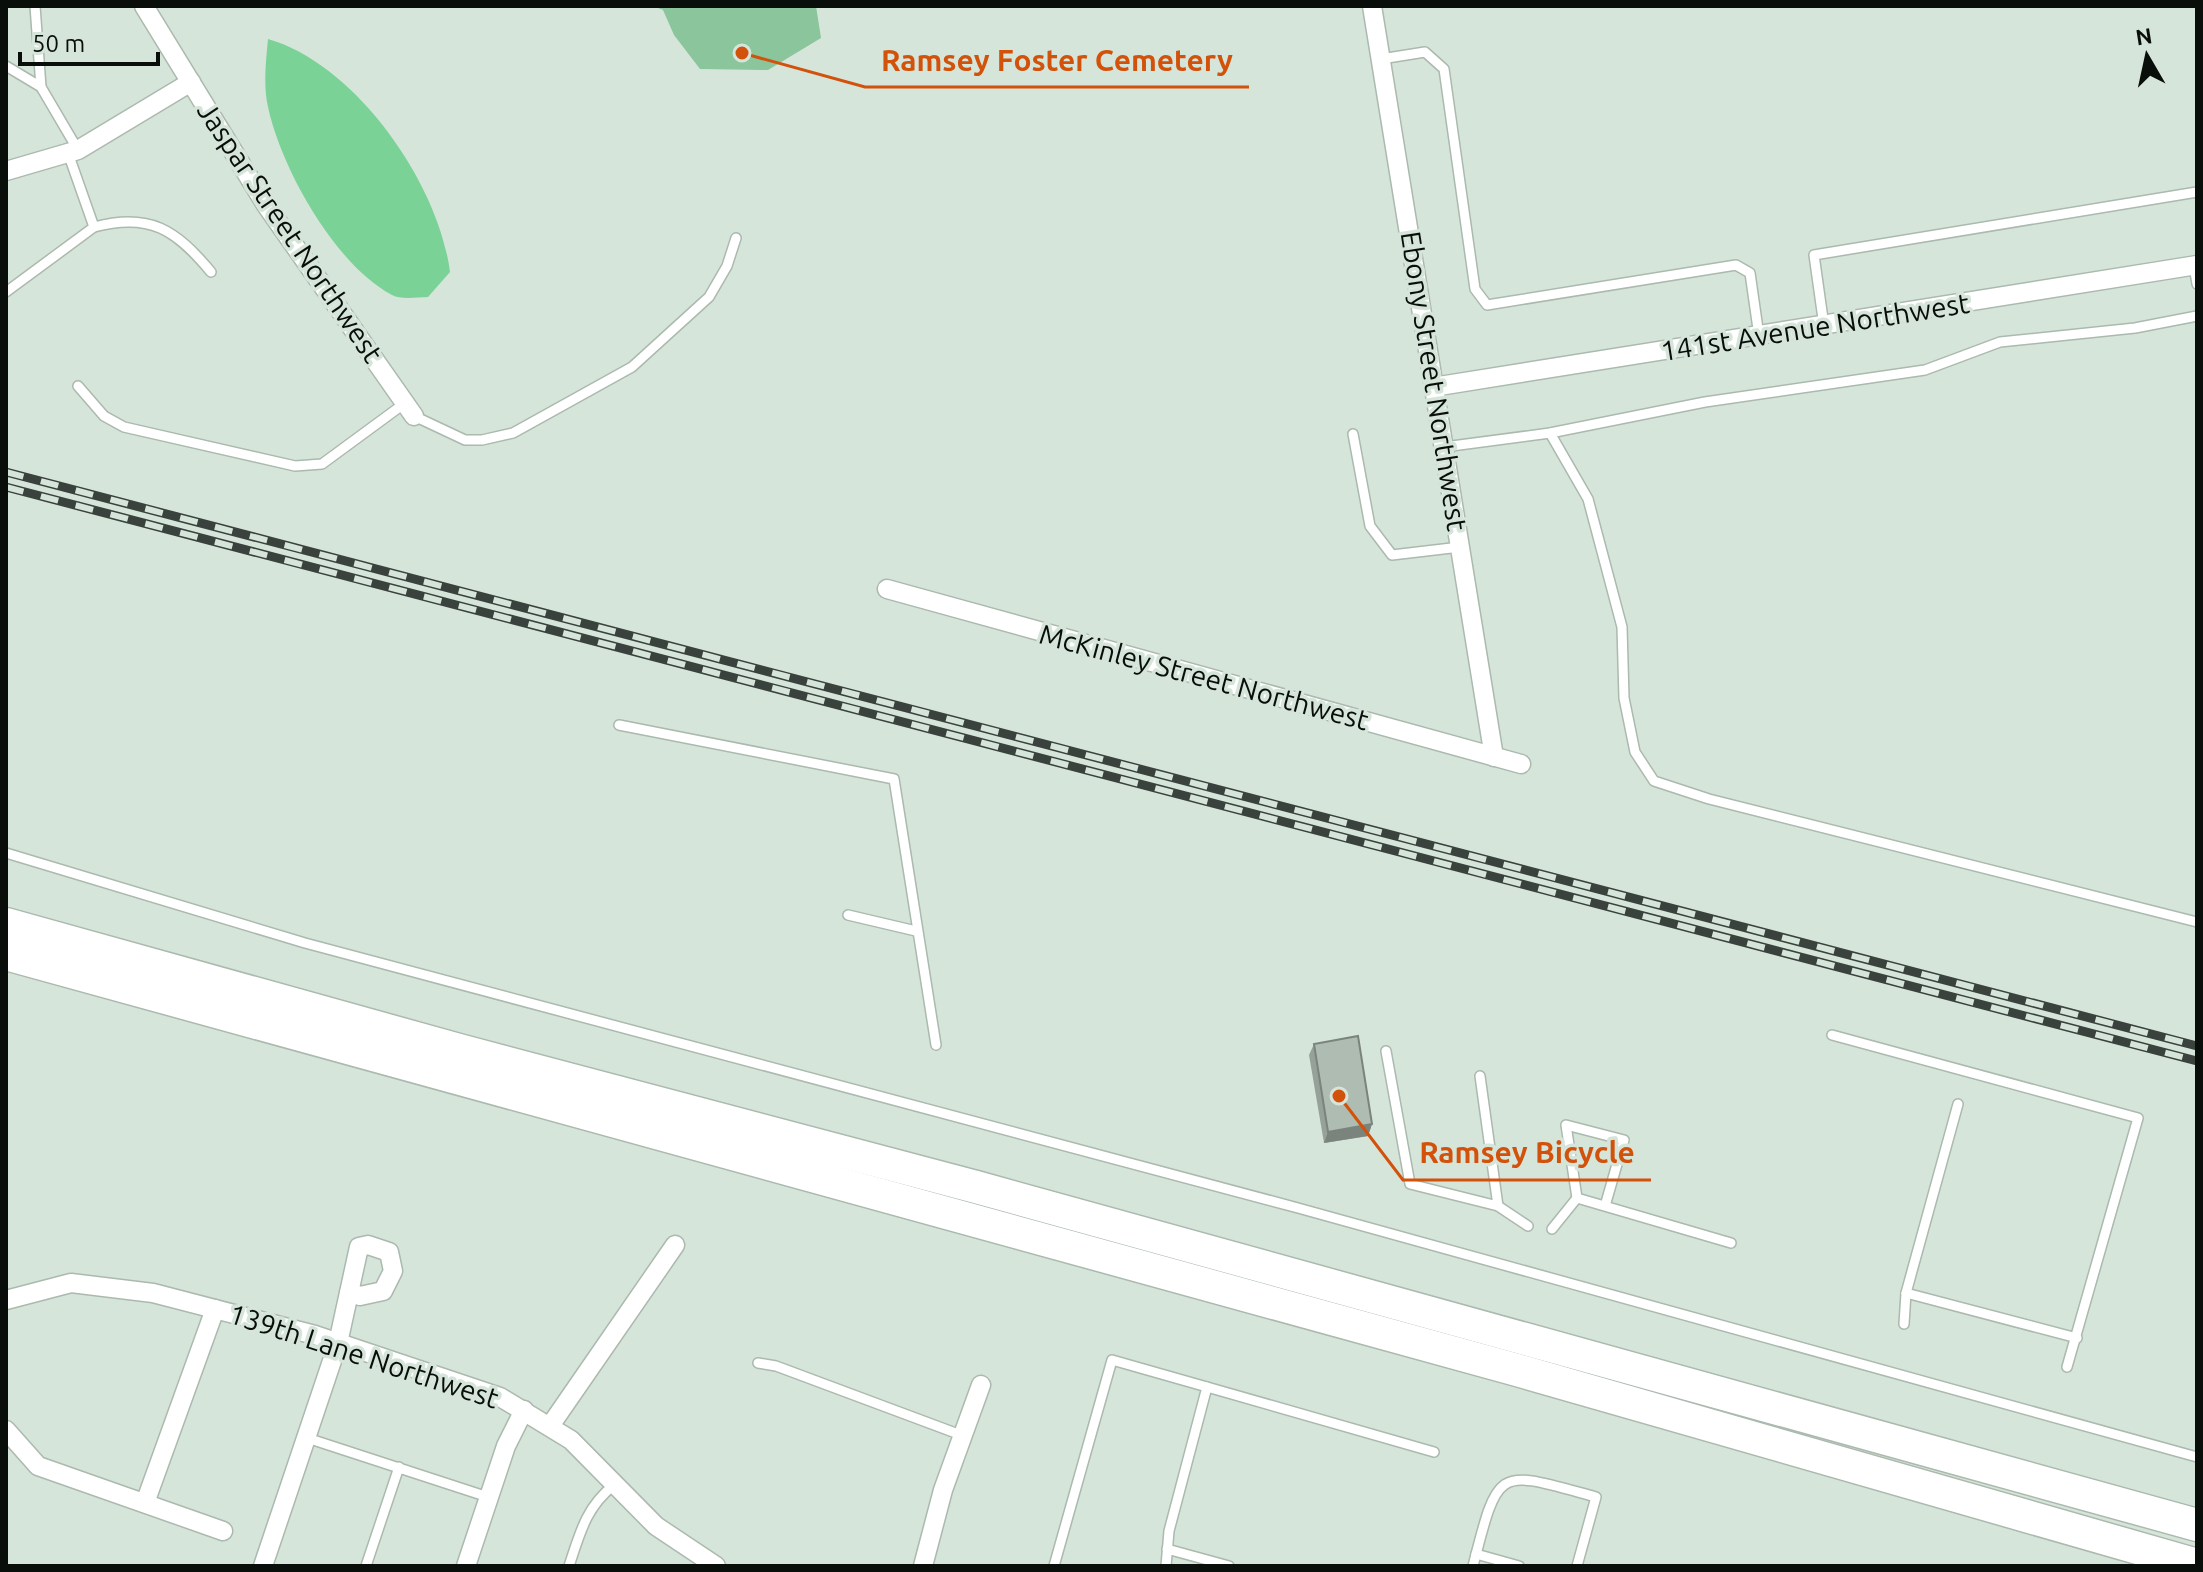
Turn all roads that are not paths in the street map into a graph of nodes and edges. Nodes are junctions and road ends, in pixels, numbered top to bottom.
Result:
1 (35, 6) edge
2 (144, 6) edge
3 (1372, 6) edge
4 (1381, 59) junction
5 (6, 66) edge
6 (191, 82) junction
7 (41, 87) junction
8 (73, 151) junction
9 (6, 171) edge
10 (2197, 192) edge
11 (94, 227) junction
12 (736, 238) dead end
13 (211, 272) dead end
14 (2196, 272) edge
15 (6, 292) edge
16 (2197, 316) edge
17 (1824, 326) junction
18 (1759, 336) junction
19 (78, 386) dead end
20 (1433, 387) junction
21 (410, 410) junction
22 (1550, 433) junction
23 (1353, 434) dead end
24 (1444, 447) junction
25 (1460, 547) junction
26 (887, 589) dead end
27 (619, 725) dead end
28 (1494, 757) junction
29 (1521, 764) dead end
30 (6, 853) edge
31 (848, 915) dead end
32 (2197, 922) edge
33 (6, 924) edge
34 (916, 931) junction
35 (12, 956) edge
36 (1832, 1035) dead end
37 (936, 1045) dead end
38 (1386, 1051) dead end
39 (1480, 1076) dead end
40 (1958, 1104) dead end
41 (1577, 1198) junction
42 (1498, 1206) junction
43 (1605, 1206) junction
44 (1528, 1226) dead end
45 (1552, 1229) dead end
46 (1731, 1243) dead end
47 (675, 1245) dead end
48 (349, 1292) dead end
49 (1906, 1293) junction
50 (6, 1300) edge
51 (215, 1309) junction
52 (1904, 1324) dead end
53 (2077, 1338) junction
54 (338, 1343) junction
55 (758, 1363) dead end
56 (2067, 1367) dead end
57 (981, 1385) dead end
58 (1207, 1387) junction
59 (524, 1410) junction
60 (550, 1426) junction
61 (6, 1430) edge
62 (961, 1435) junction
63 (304, 1437) junction
64 (1434, 1452) dead end
65 (2197, 1457) edge
66 (399, 1467) junction
67 (614, 1485) junction
68 (488, 1497) junction
69 (145, 1503) junction
70 (2197, 1525) edge
71 (223, 1531) dead end
72 (1167, 1549) junction
73 (1476, 1554) junction
74 (683, 1558) edge
75 (2197, 1565) edge
76 (263, 1566) edge
77 (366, 1566) edge
78 (466, 1566) edge
79 (569, 1566) edge
80 (716, 1566) edge
81 (923, 1566) edge
82 (1054, 1566) edge
83 (1166, 1566) edge
84 (1229, 1566) edge
85 (1473, 1566) edge
86 (1519, 1566) edge
87 (1577, 1566) edge

1 - 7 lane
2 - 6 street, Jaspar Street Northwest
3 - 4 street, Ebony Street Northwest
4 - 18 lane
4 - 20 street, Ebony Street Northwest
5 - 7 lane
6 - 8 street
6 - 21 street, Jaspar Street Northwest
7 - 8 lane
8 - 9 street
8 - 11 lane
10 - 17 lane
11 - 13 lane
11 - 15 lane
12 - 21 lane
14 - 17 street, 141st Avenue Northwest
16 - 22 lane
17 - 18 street, 141st Avenue Northwest
18 - 20 street, 141st Avenue Northwest
19 - 21 lane
20 - 24 street, Ebony Street Northwest
22 - 24 lane
22 - 32 lane
23 - 25 lane
24 - 25 street, Ebony Street Northwest
25 - 28 street, Ebony Street Northwest
26 - 28 street, McKinley Street Northwest
27 - 34 lane
28 - 29 street, McKinley Street Northwest
30 - 65 lane
31 - 34 lane
33 - 70 highway
34 - 37 lane
35 - 75 highway
36 - 53 lane
38 - 42 lane
39 - 42 lane
40 - 49 lane
41 - 43 lane
41 - 43 lane
41 - 45 lane
42 - 44 lane
43 - 46 lane
47 - 60 street
48 - 54 street
49 - 52 lane
49 - 53 lane
50 - 51 street, 139th Lane Northwest
51 - 54 street, 139th Lane Northwest
51 - 69 street
53 - 56 lane
54 - 59 street, 139th Lane Northwest
54 - 63 street
55 - 62 lane
57 - 62 street
58 - 64 lane
58 - 72 lane
58 - 82 lane
59 - 60 street, 139th Lane Northwest
59 - 68 street
60 - 67 street, 139th Lane Northwest
61 - 69 street
62 - 81 street
63 - 66 lane
63 - 76 street
66 - 68 lane
66 - 77 lane
67 - 74 street, 139th Lane Northwest
67 - 79 lane
68 - 78 street
69 - 71 street
72 - 83 lane
72 - 84 lane
73 - 85 lane
73 - 86 lane
73 - 87 lane
74 - 80 street, 139th Lane Northwest

